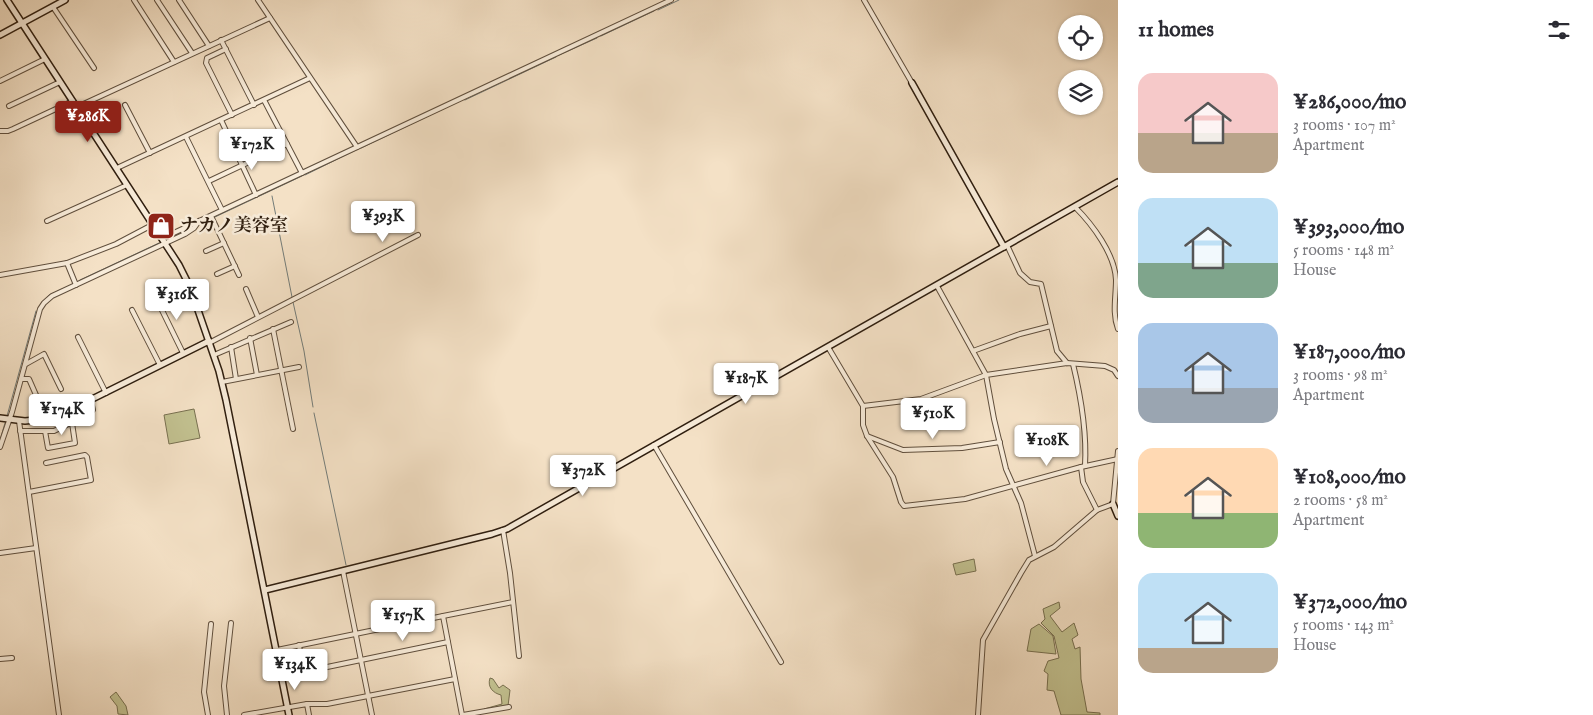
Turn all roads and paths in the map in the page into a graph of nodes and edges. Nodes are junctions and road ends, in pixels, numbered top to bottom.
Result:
1 (7, 0) edge
2 (65, 0) edge
3 (134, 0) edge
4 (157, 0) edge
5 (179, 0) edge
6 (258, 0) edge
7 (670, 0) edge
8 (864, 0) edge
9 (53, 7) junction
10 (270, 18) junction
11 (22, 24) junction
12 (0, 35) edge
13 (221, 40) junction
14 (209, 46) junction
15 (226, 49) junction
16 (192, 54) junction
17 (45, 59) junction
18 (174, 62) junction
19 (94, 68) dead end
20 (310, 78) junction
21 (0, 81) edge
22 (60, 82) junction
23 (912, 82) joint
24 (264, 100) junction
25 (73, 101) junction
26 (125, 105) dead end
27 (254, 105) junction
28 (9, 106) dead end
29 (77, 107) junction
30 (232, 115) junction
31 (220, 120) junction
32 (0, 131) edge
33 (186, 137) junction
34 (287, 144) junction
35 (357, 147) junction
36 (150, 153) junction
37 (243, 165) junction
38 (117, 168) junction
39 (302, 173) junction
40 (208, 181) junction
41 (1118, 182) edge
42 (127, 185) junction
43 (256, 194) junction
44 (1075, 207) junction
45 (222, 210) junction
46 (211, 216) junction
47 (47, 221) dead end
48 (154, 224) junction
49 (418, 235) dead end
50 (164, 241) junction
51 (224, 243) junction
52 (1006, 246) junction
53 (206, 251) dead end
54 (67, 263) junction
55 (235, 266) junction
56 (217, 274) dead end
57 (239, 274) dead end
58 (0, 275) edge
59 (76, 285) junction
60 (938, 286) junction
61 (246, 289) dead end
62 (155, 296) dead end
63 (132, 310) dead end
64 (258, 317) junction
65 (291, 322) dead end
66 (1051, 326) junction
67 (272, 329) junction
68 (1118, 330) edge
69 (78, 337) dead end
70 (250, 338) junction
71 (209, 342) junction
72 (231, 347) junction
73 (828, 347) junction
74 (973, 351) junction
75 (183, 353) junction
76 (214, 355) junction
77 (1067, 363) junction
78 (26, 364) junction
79 (1073, 364) junction
80 (160, 366) junction
81 (299, 367) dead end
82 (280, 370) junction
83 (257, 375) junction
84 (986, 375) junction
85 (1118, 376) edge
86 (22, 378) junction
87 (236, 379) junction
88 (222, 382) junction
89 (61, 389) dead end
90 (106, 393) junction
91 (91, 401) junction
92 (863, 406) junction
93 (0, 418) edge
94 (10, 420) junction
95 (47, 420) junction
96 (19, 421) junction
97 (72, 423) junction
98 (293, 429) dead end
99 (20, 431) junction
100 (44, 431) junction
101 (867, 436) junction
102 (1000, 442) junction
103 (654, 445) junction
104 (0, 447) edge
105 (1118, 451) edge
106 (1118, 459) edge
107 (46, 463) dead end
108 (1083, 466) junction
109 (1014, 486) junction
110 (29, 492) junction
111 (1113, 504) junction
112 (1097, 510) junction
113 (1118, 516) edge
114 (503, 530) junction
115 (36, 548) junction
116 (0, 553) edge
117 (1034, 556) junction
118 (344, 571) junction
119 (265, 590) junction
120 (513, 602) junction
121 (443, 616) junction
122 (231, 623) dead end
123 (211, 624) dead end
124 (356, 634) junction
125 (448, 642) junction
126 (299, 645) junction
127 (277, 650) junction
128 (519, 656) dead end
129 (12, 658) dead end
130 (0, 660) edge
131 (361, 660) junction
132 (781, 662) dead end
133 (455, 679) junction
134 (368, 696) junction
135 (307, 704) junction
136 (509, 707) dead end
137 (288, 712) edge
138 (261, 714) edge
139 (59, 715) edge
140 (208, 715) edge
141 (227, 715) edge
142 (244, 715) edge
143 (309, 715) edge
144 (372, 715) edge
145 (463, 715) edge
146 (978, 715) edge

1 - 11 street
2 - 9 street
3 - 18 street
4 - 16 street
5 - 14 street
6 - 10 street
7 - 35 street
8 - 23 street
9 - 11 street
9 - 19 street
10 - 13 street
10 - 20 street
11 - 12 street
11 - 17 street
13 - 14 street
13 - 15 street
14 - 16 street
15 - 27 street
15 - 30 street
16 - 18 street
17 - 21 street
17 - 22 street
18 - 29 street
20 - 24 street
20 - 35 street
22 - 25 street
22 - 28 street
23 - 52 street
24 - 27 street
24 - 34 street
25 - 29 street
25 - 32 street
26 - 36 street
27 - 30 street
29 - 38 street
30 - 31 street
31 - 33 street
31 - 37 street
33 - 36 street
33 - 40 street
34 - 37 street
34 - 39 street
35 - 39 street
36 - 38 street
37 - 40 street
37 - 43 street
38 - 42 street
39 - 43 street
40 - 45 street
41 - 44 street
42 - 47 street
42 - 48 street
43 - 45 street
44 - 52 street
44 - 68 street
45 - 46 street
46 - 50 street
46 - 51 street
48 - 50 street
48 - 54 street
49 - 64 street
50 - 59 street
50 - 71 street
51 - 53 street
51 - 55 street
52 - 60 street
52 - 66 street
54 - 58 street
54 - 59 street
55 - 56 street
55 - 57 street
59 - 78 street
60 - 73 street
60 - 74 street
61 - 64 street
62 - 75 street
63 - 80 street
64 - 71 street
65 - 67 street
66 - 74 street
66 - 77 street
67 - 70 street
67 - 82 street
69 - 90 street
70 - 72 street
70 - 83 street
71 - 75 street
71 - 76 street
72 - 76 street
72 - 87 street
73 - 92 street
73 - 103 street
74 - 84 street
75 - 80 street
76 - 88 street
77 - 79 street
77 - 84 street
78 - 86 street
78 - 89 street
79 - 85 street
79 - 108 street
80 - 90 street
81 - 82 street
82 - 83 street
82 - 98 street
83 - 87 street
84 - 92 street
84 - 102 street
86 - 94 street
86 - 95 street
87 - 88 street
88 - 119 street
90 - 91 street
91 - 95 street
91 - 97 street
92 - 101 street
93 - 94 street
94 - 96 street
94 - 104 street
95 - 96 street
96 - 99 street
97 - 100 street
97 - 100 street
99 - 100 street
99 - 110 street
101 - 102 street
101 - 109 street
102 - 109 street
103 - 114 street
103 - 132 street
105 - 106 street
106 - 108 street
106 - 111 street
107 - 110 street
108 - 109 street
108 - 112 street
109 - 117 street
110 - 115 street
111 - 112 street
111 - 113 street
112 - 117 street
114 - 118 street
114 - 120 street
115 - 116 street
115 - 139 street
117 - 146 street
118 - 119 street
118 - 124 street
119 - 127 street
120 - 121 street
120 - 128 street
121 - 124 street
121 - 125 street
122 - 141 street
123 - 140 street
124 - 126 street
124 - 131 street
125 - 131 street
125 - 133 street
126 - 127 street
126 - 131 street
127 - 137 street
129 - 130 street
131 - 134 street
133 - 134 street
133 - 145 street
134 - 135 street
134 - 144 street
135 - 137 street
135 - 143 street
136 - 145 street
137 - 138 street
138 - 142 street

